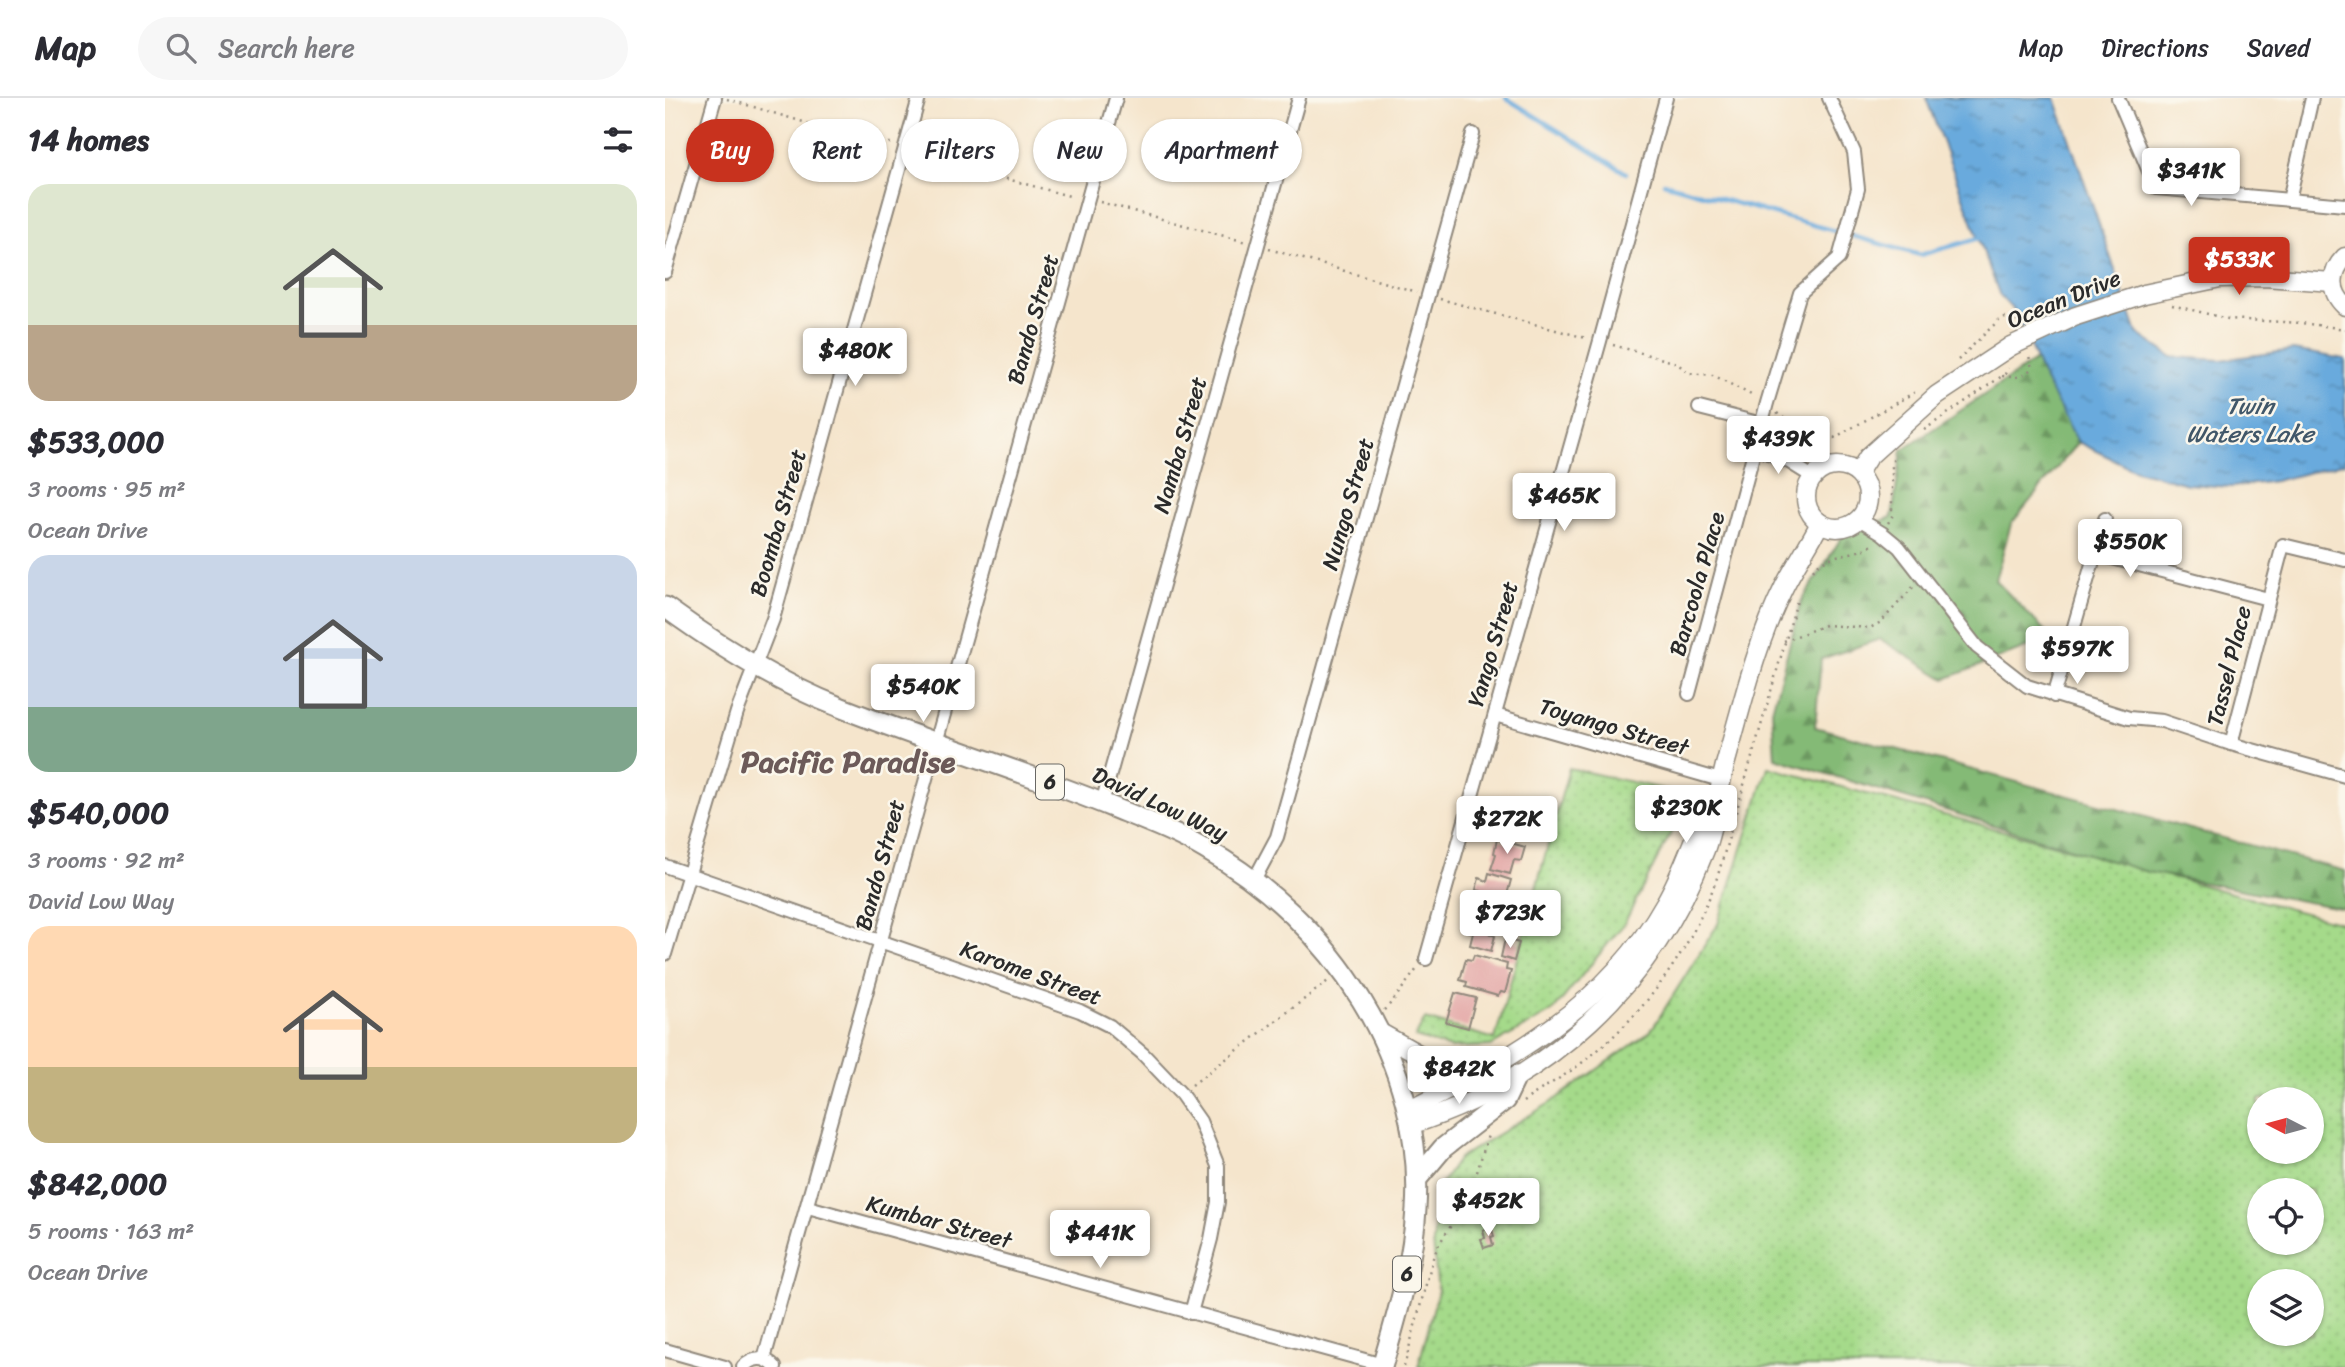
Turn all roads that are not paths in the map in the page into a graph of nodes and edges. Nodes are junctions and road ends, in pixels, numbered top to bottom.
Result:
1 (715, 98) edge
2 (919, 98) edge
3 (1116, 98) edge
4 (1299, 98) edge
5 (1666, 98) edge
6 (1829, 98) edge
7 (2118, 98) edge
8 (2312, 98) edge
9 (1473, 134) dead end
10 (2289, 200) junction
11 (2345, 205) edge
12 (2345, 257) edge
13 (665, 272) edge
14 (2332, 282) junction
15 (2345, 306) edge
16 (1699, 408) dead end
17 (1762, 424) junction
18 (1757, 449) junction
19 (1858, 473) junction
20 (1813, 477) junction
21 (1859, 519) junction
22 (2105, 519) dead end
23 (1820, 523) junction
24 (2097, 554) junction
25 (2345, 560) edge
26 (2268, 599) junction
27 (665, 607) edge
28 (755, 666) junction
29 (1689, 694) dead end
30 (2054, 696) junction
31 (1495, 715) junction
32 (935, 742) junction
33 (2231, 744) junction
34 (2345, 776) edge
35 (1720, 780) junction
36 (1102, 803) junction
37 (665, 866) edge
38 (690, 875) junction
39 (1253, 882) junction
40 (881, 941) junction
41 (666, 946) edge
42 (1426, 958) road end
43 (1376, 1026) junction
44 (1492, 1067) junction
45 (1517, 1075) junction
46 (1409, 1118) junction
47 (1417, 1179) junction
48 (808, 1207) junction
49 (1191, 1313) junction
50 (665, 1350) edge
51 (769, 1363) edge
52 (1383, 1366) edge
53 (725, 1367) edge
54 (743, 1367) edge

1 - 13 street
2 - 28 street, Boomba Street
3 - 32 street, Bando Street
4 - 36 street, Namba Street
5 - 31 street, Yango Street
6 - 17 street, Barcoola Place
7 - 10 street
8 - 10 street
9 - 39 street, Nungo Street
10 - 11 street
12 - 14 street
14 - 15 street
14 - 19 street, Ocean Drive, bridge
16 - 17 street
17 - 18 street, Barcoola Place
18 - 20 street
18 - 29 street, Barcoola Place
19 - 20 street
19 - 21 street
20 - 23 street
21 - 23 street
21 - 30 street
22 - 24 street
23 - 35 street
24 - 26 street, Tassel Place
24 - 30 street
25 - 26 street, Tassel Place
26 - 33 street, Tassel Place
27 - 28 main road, David Low Way / 6
28 - 32 main road, David Low Way / 6
28 - 38 street, Boomba Street
30 - 33 street
31 - 35 street, Toyango Street
31 - 42 street, Yango Street
32 - 36 main road, David Low Way / 6
32 - 40 street, Bando Street
33 - 34 street
35 - 44 street
35 - 45 street
36 - 39 main road, David Low Way / 6
37 - 38 street, Karome Street
38 - 40 street, Karome Street
38 - 41 street, Boomba Street
39 - 43 main road, David Low Way / 6
40 - 48 street, Bando Street
40 - 49 street, Karome Street
43 - 44 street
43 - 46 main road, David Low Way / 6
44 - 46 street
45 - 46 street
45 - 47 main road
46 - 47 main road, David Low Way / 6
47 - 52 main road, David Low Way / 6
48 - 49 street, Kumbar Street
48 - 51 street, Bando Street
49 - 52 street, Kumbar Street
50 - 53 street
51 - 54 street

